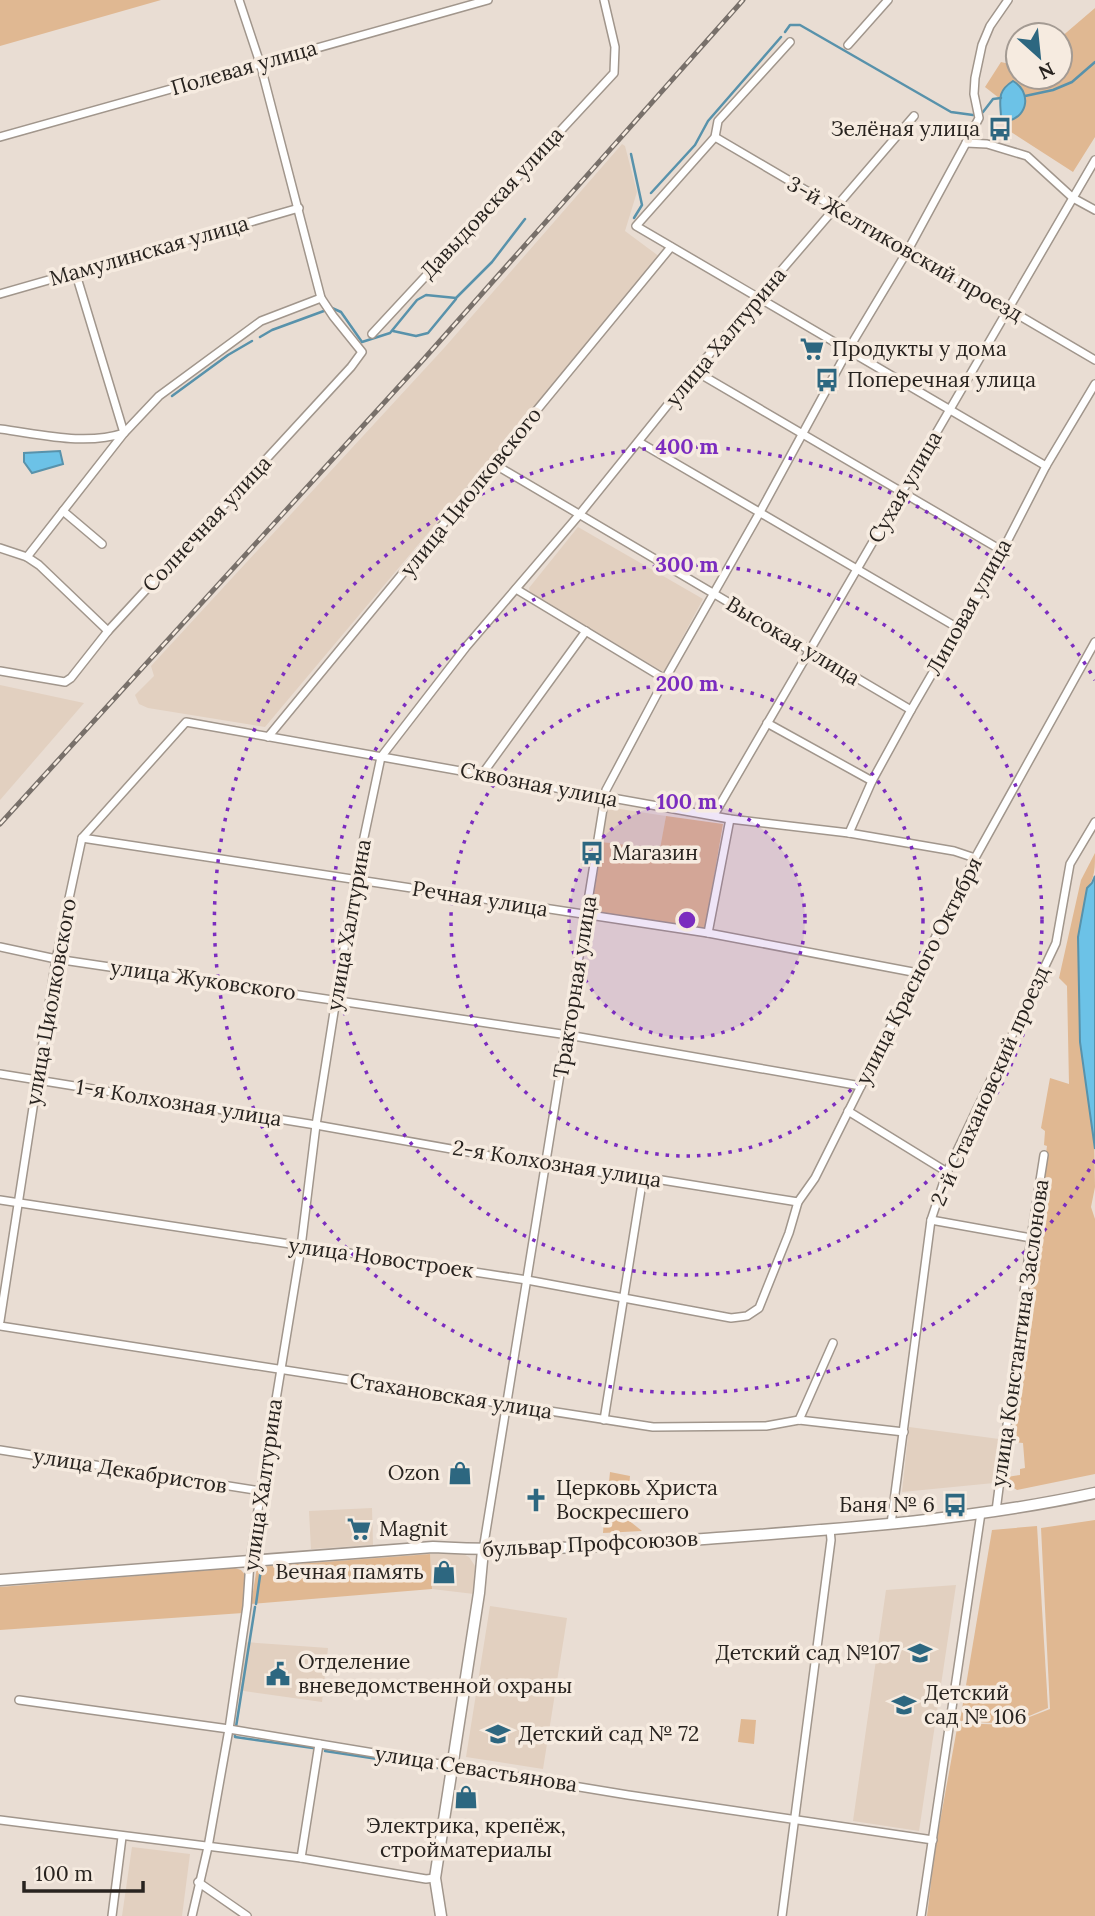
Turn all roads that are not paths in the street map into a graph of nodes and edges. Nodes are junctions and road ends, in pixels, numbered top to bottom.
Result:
1 (239, 0) edge
2 (488, 0) edge
3 (604, 0) edge
4 (888, 0) edge
5 (1008, 0) edge
6 (790, 42) dead end
7 (848, 45) dead end
8 (260, 62) junction
9 (914, 116) dead end
10 (0, 137) edge
11 (715, 137) junction
12 (967, 142) junction
13 (1095, 160) edge
14 (1073, 198) junction
15 (834, 207) junction
16 (299, 208) junction
17 (1095, 210) edge
18 (671, 247) junction
19 (908, 250) junction
20 (75, 271) junction
21 (0, 294) edge
22 (321, 298) junction
23 (758, 298) junction
24 (1008, 309) junction
25 (372, 334) dead end
26 (848, 351) junction
27 (1095, 360) edge
28 (695, 371) junction
29 (1095, 384) edge
30 (950, 410) junction
31 (0, 429) edge
32 (124, 433) junction
33 (802, 434) junction
34 (639, 442) junction
35 (495, 464) junction
36 (1046, 466) junction
37 (902, 492) junction
38 (63, 511) junction
39 (760, 512) junction
40 (579, 515) junction
41 (102, 544) dead end
42 (0, 548) edge
43 (1001, 550) junction
44 (27, 557) junction
45 (857, 569) junction
46 (516, 589) junction
47 (712, 593) junction
48 (958, 628) junction
49 (108, 631) junction
50 (586, 631) junction
51 (1095, 642) edge
52 (810, 651) junction
53 (0, 671) edge
54 (665, 679) junction
55 (911, 710) junction
56 (186, 722) joint
57 (767, 723) junction
58 (268, 737) junction
59 (381, 757) junction
60 (483, 774) junction
61 (872, 781) junction
62 (605, 798) junction
63 (714, 815) junction
64 (730, 819) junction
65 (1095, 822) edge
66 (849, 832) junction
67 (82, 838) junction
68 (975, 858) junction
69 (355, 880) junction
70 (586, 915) junction
71 (708, 933) junction
72 (0, 947) edge
73 (56, 959) junction
74 (918, 973) junction
75 (336, 999) junction
76 (568, 1035) junction
77 (0, 1074) edge
78 (37, 1080) junction
79 (861, 1086) junction
80 (848, 1111) junction
81 (316, 1125) junction
82 (1044, 1155) dead end
83 (547, 1166) junction
84 (947, 1172) junction
85 (643, 1177) junction
86 (0, 1200) edge
87 (17, 1202) junction
88 (798, 1202) junction
89 (931, 1220) junction
90 (1031, 1238) junction
91 (302, 1247) junction
92 (527, 1280) junction
93 (622, 1299) junction
94 (759, 1308) joint
95 (0, 1321) edge
96 (0, 1326) edge
97 (833, 1343) dead end
98 (280, 1369) junction
99 (507, 1406) junction
100 (604, 1420) junction
101 (799, 1420) junction
102 (904, 1432) junction
103 (0, 1450) edge
104 (261, 1491) junction
105 (1095, 1493) edge
106 (996, 1511) junction
107 (981, 1513) junction
108 (891, 1524) junction
109 (830, 1529) junction
110 (483, 1550) junction
111 (250, 1561) junction
112 (0, 1580) edge
113 (19, 1700) dead end
114 (229, 1729) junction
115 (319, 1744) junction
116 (452, 1767) junction
117 (0, 1820) edge
118 (795, 1821) junction
119 (122, 1837) junction
120 (933, 1840) junction
121 (208, 1847) junction
122 (301, 1858) junction
123 (435, 1878) junction
124 (198, 1882) junction
125 (112, 1916) edge
126 (191, 1916) edge
127 (247, 1916) edge
128 (441, 1916) edge
129 (782, 1916) edge
130 (921, 1916) edge

1 - 8 street
2 - 8 street, Полевая улица
3 - 25 street, Давыдовская улица
4 - 7 street
5 - 12 street
6 - 11 street
8 - 10 street, Полевая улица
8 - 16 street
9 - 15 street, улица Халтурина
11 - 15 street, 3-й Желтиковский проезд
11 - 18 street
12 - 14 street
12 - 19 street, Тракторная улица
13 - 14 street, Сухая улица
14 - 17 street
14 - 24 street, Сухая улица
15 - 19 street, 3-й Желтиковский проезд
15 - 23 street, улица Халтурина
16 - 20 street, Мамулинская улица
16 - 22 street
18 - 23 street
18 - 35 street, улица Циолковского
19 - 24 street, 3-й Желтиковский проезд
19 - 26 street, Тракторная улица
20 - 21 street, Мамулинская улица
20 - 32 street
22 - 32 street
22 - 49 street, Солнечная улица
23 - 26 street
23 - 28 street, улица Халтурина
24 - 27 street, 3-й Желтиковский проезд
24 - 30 street, Сухая улица
26 - 30 street
26 - 33 street, Тракторная улица
28 - 33 street
28 - 34 street, улица Халтурина
29 - 36 street, Липовая улица
30 - 36 street
30 - 37 street, Сухая улица
31 - 32 street
32 - 38 street
33 - 37 street
33 - 39 street, Тракторная улица
34 - 39 street
34 - 40 street, улица Халтурина
35 - 40 street, Высокая улица
35 - 58 street, улица Циолковского
36 - 43 street, Липовая улица
37 - 43 street
37 - 45 street, Сухая улица
38 - 41 street
38 - 44 street
39 - 45 street
39 - 47 street, Тракторная улица
40 - 46 street, улица Халтурина
40 - 47 street, Высокая улица
42 - 44 street
43 - 48 street, Липовая улица
44 - 49 street
45 - 48 street
45 - 52 street, Сухая улица
46 - 50 street
46 - 59 street, улица Халтурина
47 - 52 street, Высокая улица
47 - 54 street, Тракторная улица
48 - 55 street, Липовая улица
49 - 53 street, Солнечная улица
50 - 54 street
50 - 60 street
51 - 68 street, улица Красного Октября
52 - 55 street, Высокая улица
52 - 57 street, Сухая улица
54 - 62 street, Тракторная улица
55 - 61 street, Липовая улица
56 - 58 street, Сквозная улица
56 - 67 street, улица Циолковского
57 - 61 street
57 - 63 street, Сухая улица
58 - 59 street, Сквозная улица
59 - 60 street, Сквозная улица
59 - 69 street, улица Халтурина
60 - 62 street, Сквозная улица
61 - 66 street, Липовая улица
62 - 63 street, Сквозная улица
62 - 70 street, Тракторная улица
63 - 64 street, Сквозная улица
64 - 66 street, Сквозная улица
64 - 71 street
65 - 84 street, 2-й Стахановский проезд
66 - 68 street, Сквозная улица
67 - 69 street, Речная улица
67 - 73 street, улица Циолковского
68 - 74 street, улица Красного Октября
69 - 70 street, Речная улица
69 - 75 street, улица Халтурина
70 - 71 street, Речная улица
70 - 76 street, Тракторная улица
71 - 74 street, Речная улица
72 - 73 street, улица Жуковского
73 - 75 street, улица Жуковского
73 - 78 street, улица Циолковского
74 - 79 street, улица Красного Октября
75 - 76 street, улица Жуковского
75 - 81 street, улица Халтурина
76 - 79 street, улица Жуковского
76 - 83 street, Тракторная улица
77 - 78 street, 1-я Колхозная улица
78 - 81 street, 1-я Колхозная улица
78 - 87 street, улица Циолковского
79 - 80 street, улица Красного Октября
80 - 84 street
80 - 88 street, улица Красного Октября
81 - 83 street, 2-я Колхозная улица
81 - 91 street, улица Халтурина
82 - 90 street, улица Константина Заслонова
83 - 85 street, 2-я Колхозная улица
83 - 92 street, Тракторная улица
84 - 89 street, 2-й Стахановский проезд
85 - 88 street, 2-я Колхозная улица
85 - 93 street
86 - 87 street, улица Новостроек
87 - 91 street, улица Новостроек
87 - 95 street, улица Циолковского
88 - 94 street, улица Красного Октября
89 - 90 street
89 - 102 street, 2-й Стахановский проезд
90 - 106 street, улица Константина Заслонова
91 - 92 street, улица Новостроек
91 - 98 street, улица Халтурина
92 - 93 street, улица Новостроек
92 - 99 street, Тракторная улица
93 - 94 street, улица Новостроек
93 - 100 street
96 - 98 street, Стахановская улица
97 - 101 street
98 - 99 street, Стахановская улица
98 - 104 street, улица Халтурина
99 - 100 street, Стахановская улица
99 - 110 street, Тракторная улица
100 - 101 street, Стахановская улица
101 - 102 street, Стахановская улица
102 - 108 street, 2-й Стахановский проезд
103 - 104 street, улица Декабристов
104 - 111 street, улица Халтурина
105 - 106 main road, бульвар Профсоюзов
106 - 107 main road, бульвар Профсоюзов
107 - 108 main road, бульвар Профсоюзов
107 - 120 street, улица Константина Заслонова
108 - 109 main road, бульвар Профсоюзов
109 - 110 main road, бульвар Профсоюзов
109 - 118 street
110 - 111 main road, бульвар Профсоюзов
110 - 116 main road, Тракторная улица
111 - 112 main road, бульвар Профсоюзов
111 - 114 street, улица Халтурина
113 - 114 street, улица Севастьянова
114 - 115 street, улица Севастьянова
114 - 121 street, улица Халтурина
115 - 116 street, улица Севастьянова
115 - 122 street
116 - 118 street, улица Севастьянова
116 - 123 main road, Тракторная улица
117 - 119 street
118 - 120 street, улица Севастьянова
118 - 129 street
119 - 121 street
119 - 125 street
120 - 130 street, улица Константина Заслонова
121 - 122 street
121 - 124 street, улица Халтурина
122 - 123 street
123 - 128 main road, Тракторная улица
124 - 126 street, улица Халтурина
124 - 127 street

